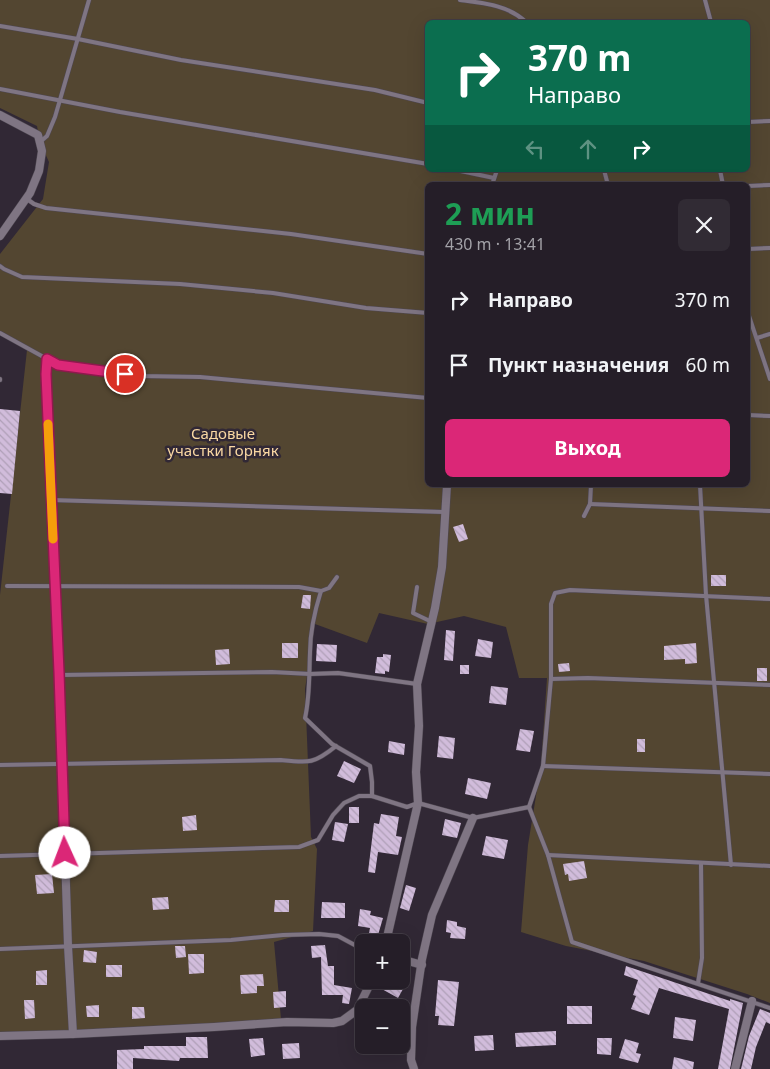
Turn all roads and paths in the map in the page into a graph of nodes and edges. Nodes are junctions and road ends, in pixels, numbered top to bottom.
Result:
1 (89, 0) edge
2 (460, 0) edge
3 (704, 0) edge
4 (524, 20) edge
5 (710, 20) edge
6 (0, 26) edge
7 (78, 39) junction
8 (0, 89) edge
9 (60, 101) junction
10 (425, 102) edge
11 (0, 115) edge
12 (770, 121) edge
13 (750, 122) edge
14 (40, 142) junction
15 (425, 163) edge
16 (466, 172) edge
17 (496, 172) edge
18 (494, 178) junction
19 (493, 182) edge
20 (770, 185) edge
21 (750, 186) edge
22 (27, 199) junction
23 (0, 236) edge
24 (770, 248) edge
25 (750, 250) edge
26 (425, 254) edge
27 (0, 266) edge
28 (425, 313) edge
29 (750, 324) edge
30 (0, 333) edge
31 (770, 334) edge
32 (757, 338) junction
33 (47, 359) junction
34 (770, 379) edge
35 (425, 398) edge
36 (750, 415) edge
37 (770, 416) edge
38 (446, 487) edge
39 (591, 487) edge
40 (700, 487) edge
41 (51, 500) junction
42 (590, 504) junction
43 (702, 509) junction
44 (770, 510) edge
45 (444, 512) junction
46 (584, 516) dead end
47 (337, 577) dead end
48 (55, 585) junction
49 (7, 586) dead end
50 (417, 587) dead end
51 (321, 591) junction
52 (706, 595) junction
53 (770, 599) edge
54 (432, 622) junction
55 (310, 674) junction
56 (59, 675) junction
57 (551, 679) junction
58 (714, 683) junction
59 (417, 684) junction
60 (770, 685) edge
61 (336, 746) junction
62 (0, 765) edge
63 (62, 765) junction
64 (544, 766) junction
65 (723, 772) junction
66 (770, 774) edge
67 (372, 796) junction
68 (418, 803) junction
69 (529, 807) junction
70 (473, 818) junction
71 (65, 853) junction
72 (548, 855) junction
73 (0, 856) edge
74 (701, 863) junction
75 (731, 865) junction
76 (770, 866) edge
77 (388, 934) edge
78 (355, 945) edge
79 (68, 946) junction
80 (0, 949) edge
81 (410, 962) edge
82 (422, 965) junction
83 (698, 984) junction
84 (368, 989) edge
85 (752, 1001) junction
86 (770, 1008) edge
87 (73, 1034) junction
88 (0, 1036) edge
89 (414, 1069) edge
90 (735, 1069) edge

1 - 7 lane
2 - 4 lane
3 - 5 lane
6 - 7 lane
7 - 9 lane
7 - 10 lane
8 - 9 lane
9 - 14 lane
9 - 15 lane
11 - 14 street
12 - 13 lane
14 - 22 street
16 - 18 lane
17 - 18 lane
18 - 19 lane
20 - 21 lane
22 - 23 street
22 - 26 lane
24 - 25 lane
27 - 28 lane
29 - 32 lane
30 - 33 lane
31 - 32 lane
32 - 34 lane
33 - 35 lane
33 - 41 street
36 - 37 lane
38 - 45 street
39 - 42 lane
40 - 43 lane
41 - 45 lane
41 - 48 street
42 - 43 lane
42 - 46 lane
43 - 44 lane
43 - 52 lane
45 - 54 street
47 - 51 lane
48 - 49 lane
48 - 51 lane
48 - 56 street
50 - 54 lane
51 - 55 lane
52 - 53 lane
52 - 57 lane
52 - 58 lane
54 - 59 street
55 - 56 lane
55 - 59 lane
55 - 61 lane
56 - 63 street
57 - 58 lane
57 - 64 lane
58 - 60 lane
58 - 65 lane
59 - 68 street
61 - 63 lane
61 - 67 lane
62 - 63 lane
63 - 71 street
64 - 65 lane
64 - 69 lane
65 - 66 lane
65 - 75 lane
67 - 68 lane
67 - 71 lane
68 - 70 lane
68 - 77 street
69 - 70 lane
69 - 72 lane
70 - 82 street
71 - 73 lane
71 - 79 street
72 - 74 lane
72 - 83 lane
74 - 75 lane
74 - 83 lane
75 - 76 lane
78 - 79 lane
79 - 80 lane
79 - 87 street
81 - 82 street
82 - 89 street
83 - 85 lane
84 - 87 street
85 - 86 lane
85 - 90 street
87 - 88 street

